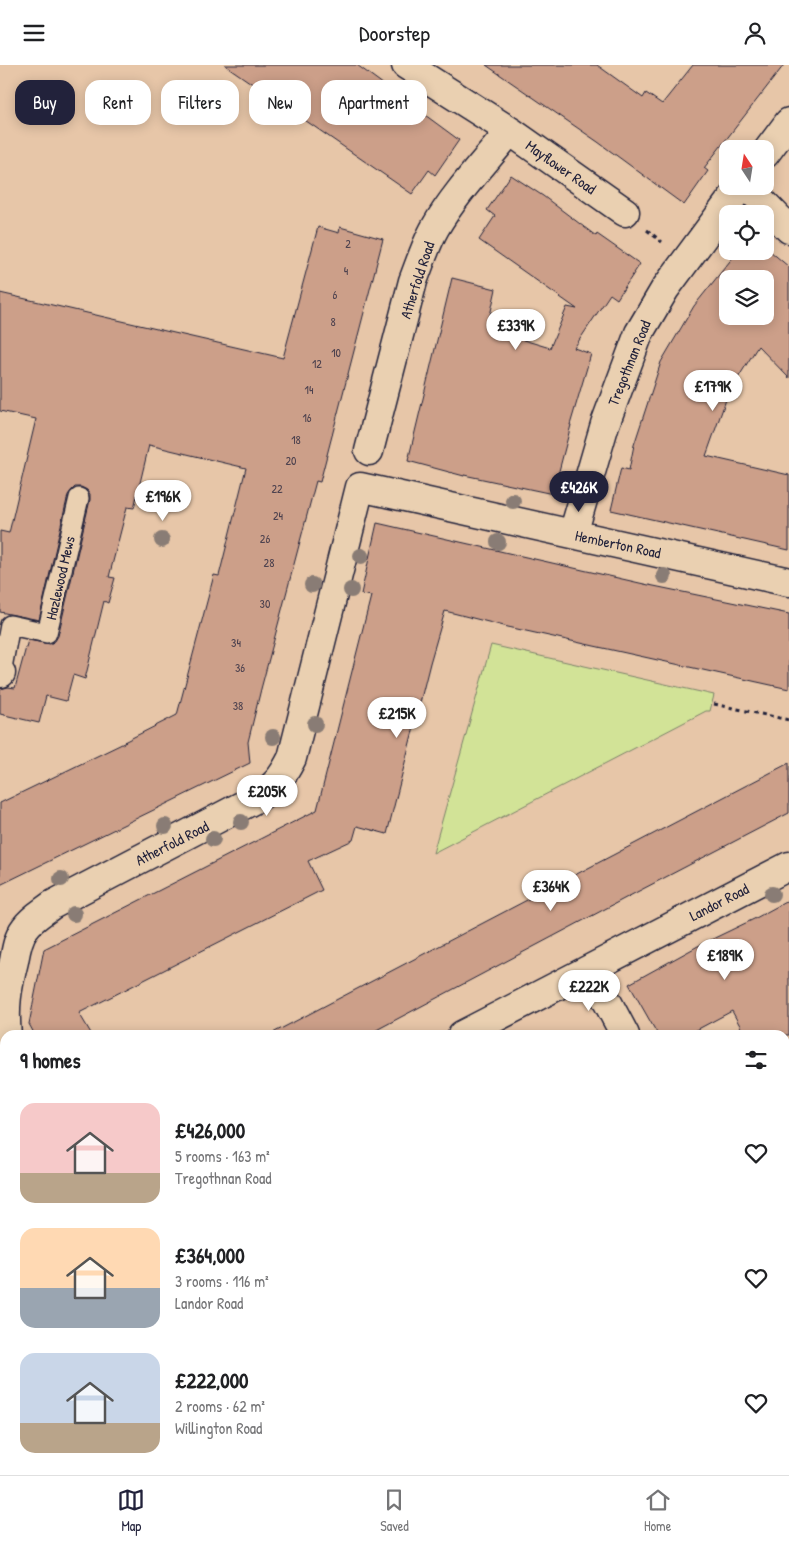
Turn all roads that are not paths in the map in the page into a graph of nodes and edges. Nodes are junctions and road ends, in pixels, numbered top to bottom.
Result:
1 (406, 65) edge
2 (789, 122) edge
3 (510, 131) junction
4 (774, 142) edge
5 (735, 195) edge
6 (756, 195) edge
7 (625, 212) road end
8 (789, 229) edge
9 (369, 451) dead end
10 (360, 487) joint
11 (79, 497) dead end
12 (573, 534) junction
13 (789, 582) edge
14 (0, 673) edge
15 (789, 866) edge
16 (590, 969) junction
17 (6, 1030) edge
18 (472, 1030) edge
19 (622, 1030) edge

1 - 3 street, Mayflower Road
2 - 4 street
3 - 7 street, Mayflower Road
3 - 9 street, Atherfold Road
5 - 12 street, Tregothnan Road
6 - 8 street
10 - 12 street, Hemberton Road
10 - 17 street, Atherfold Road
11 - 14 lane, Hazlewood Mews
12 - 13 street, Hemberton Road
15 - 16 street, Landor Road
16 - 18 street, Landor Road
16 - 19 street

